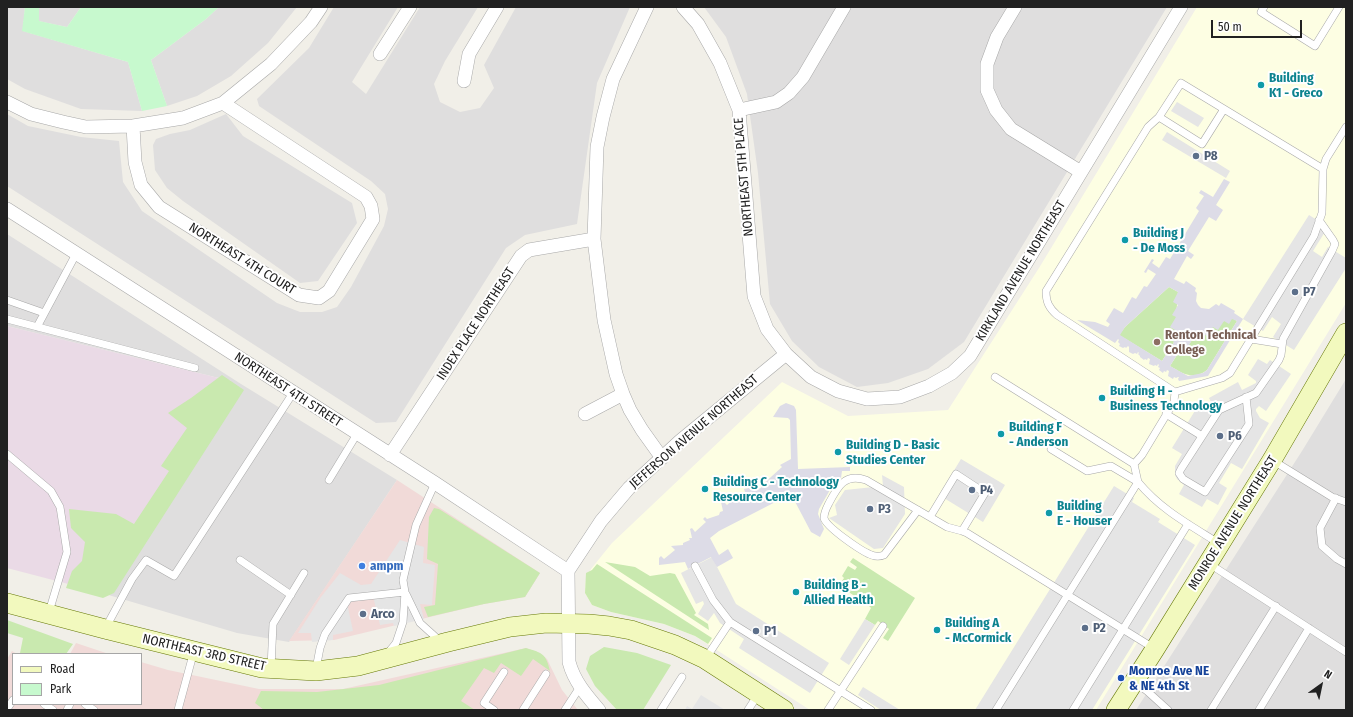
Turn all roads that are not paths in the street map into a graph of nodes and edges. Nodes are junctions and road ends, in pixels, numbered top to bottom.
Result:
1 (321, 7) edge
2 (410, 7) edge
3 (497, 7) edge
4 (648, 7) edge
5 (683, 7) edge
6 (844, 7) edge
7 (1015, 7) edge
8 (1181, 7) edge
9 (1264, 7) edge
10 (1339, 7) edge
11 (380, 54) dead end
12 (464, 81) dead end
13 (7, 102) edge
14 (223, 103) junction
15 (1224, 109) junction
16 (739, 110) junction
17 (1159, 117) junction
18 (133, 126) junction
19 (1346, 127) edge
20 (1323, 169) junction
21 (1081, 172) junction
22 (7, 209) edge
23 (1319, 220) junction
24 (594, 239) junction
25 (76, 254) junction
26 (7, 300) edge
27 (44, 313) junction
28 (7, 319) edge
29 (37, 327) junction
30 (1345, 337) edge
31 (1251, 339) junction
32 (1282, 344) junction
33 (786, 354) junction
34 (195, 368) dead end
35 (995, 377) dead end
36 (1176, 392) junction
37 (293, 393) junction
38 (623, 394) junction
39 (1246, 397) junction
40 (585, 414) dead end
41 (1166, 414) junction
42 (357, 434) junction
43 (1202, 436) junction
44 (1051, 449) dead end
45 (7, 454) edge
46 (390, 455) junction
47 (662, 458) junction
48 (1272, 460) junction
49 (1134, 464) junction
50 (329, 480) dead end
51 (1138, 482) junction
52 (434, 483) junction
53 (1336, 498) junction
54 (1346, 502) edge
55 (918, 510) junction
56 (930, 517) junction
57 (1188, 524) junction
58 (962, 530) junction
59 (1220, 544) junction
60 (240, 560) dead end
61 (1208, 563) junction
62 (1346, 564) edge
63 (695, 566) dead end
64 (568, 570) junction
65 (304, 573) dead end
66 (405, 592) junction
67 (291, 595) junction
68 (1068, 595) junction
69 (7, 602) edge
70 (1276, 606) junction
71 (48, 614) junction
72 (730, 622) junction
73 (569, 623) junction
74 (883, 626) dead end
75 (1310, 628) junction
76 (105, 629) junction
77 (1123, 629) junction
78 (443, 644) junction
79 (1156, 649) junction
80 (194, 651) junction
81 (1346, 652) edge
82 (384, 659) junction
83 (705, 659) junction
84 (271, 668) junction
85 (316, 671) junction
86 (504, 672) dead end
87 (546, 674) dead end
88 (682, 677) dead end
89 (1134, 682) junction
90 (580, 687) junction
91 (840, 691) junction
92 (759, 693) junction
93 (1165, 709) edge
94 (178, 710) edge
95 (494, 710) edge
96 (523, 710) edge
97 (565, 710) edge
98 (598, 710) edge
99 (661, 710) edge
100 (748, 710) edge
101 (784, 710) edge
102 (828, 710) edge
103 (871, 710) edge
104 (996, 710) edge
105 (1073, 710) edge
106 (1116, 710) edge
107 (1211, 710) edge
108 (1259, 710) edge

1 - 14 street
2 - 11 street
3 - 12 street
4 - 24 street
5 - 16 street, NORTHEAST 5TH PLACE
6 - 16 street
7 - 21 street
8 - 21 street, KIRKLAND AVENUE NORTHEAST
9 - 10 lane
13 - 18 street
14 - 18 street
14 - 18 street, NORTHEAST 4TH COURT
15 - 17 lane
15 - 17 lane
15 - 20 lane
16 - 33 street, NORTHEAST 5TH PLACE
17 - 36 lane
19 - 20 lane
20 - 23 lane
21 - 33 street, KIRKLAND AVENUE NORTHEAST
22 - 25 street, NORTHEAST 4TH STREET
23 - 31 lane
23 - 32 lane
24 - 38 street
24 - 46 street, INDEX PLACE NORTHEAST
25 - 27 lane
25 - 37 street, NORTHEAST 4TH STREET
26 - 27 lane
27 - 29 lane
28 - 29 lane
29 - 34 lane
30 - 48 main road, MONROE AVENUE NORTHEAST
31 - 32 lane
31 - 36 lane
32 - 39 lane
33 - 47 street, JEFFERSON AVENUE NORTHEAST
35 - 49 lane
36 - 41 lane
37 - 42 street, NORTHEAST 4TH STREET
37 - 76 lane
38 - 40 street
38 - 47 street
39 - 43 lane
39 - 43 lane
41 - 43 lane
41 - 49 lane
42 - 46 street, NORTHEAST 4TH STREET
42 - 50 lane
44 - 51 lane
45 - 71 lane
46 - 52 street, NORTHEAST 4TH STREET
47 - 64 street, JEFFERSON AVENUE NORTHEAST
48 - 53 lane
48 - 59 main road, MONROE AVENUE NORTHEAST
49 - 51 lane
51 - 57 lane
51 - 68 lane
52 - 64 street, NORTHEAST 4TH STREET
52 - 66 lane
53 - 54 lane
53 - 62 lane
55 - 55 lane
55 - 56 lane
56 - 58 lane
56 - 58 lane
57 - 59 lane
57 - 77 lane
58 - 68 lane
59 - 61 main road, MONROE AVENUE NORTHEAST
60 - 67 lane
61 - 70 lane
61 - 79 main road, MONROE AVENUE NORTHEAST
63 - 72 lane
64 - 73 street
65 - 67 lane
66 - 78 lane
66 - 82 lane
66 - 85 lane
67 - 84 lane
68 - 77 lane
68 - 104 lane
69 - 71 main road, NORTHEAST 3RD STREET
70 - 75 lane
70 - 107 lane
71 - 76 main road, NORTHEAST 3RD STREET
72 - 83 lane
72 - 91 lane
73 - 78 main road, NORTHEAST 3RD STREET
73 - 83 main road
73 - 90 street
74 - 91 lane
75 - 81 lane
75 - 108 lane
76 - 80 main road, NORTHEAST 3RD STREET
77 - 79 lane
77 - 105 lane
78 - 82 main road, NORTHEAST 3RD STREET
79 - 89 main road, MONROE AVENUE NORTHEAST
80 - 84 main road, NORTHEAST 3RD STREET
80 - 94 lane
82 - 85 main road, NORTHEAST 3RD STREET
83 - 92 main road
84 - 85 main road, NORTHEAST 3RD STREET
86 - 95 lane
87 - 96 lane
88 - 99 lane
89 - 93 lane
89 - 106 main road, MONROE AVENUE NORTHEAST
90 - 97 lane
90 - 98 street
91 - 102 lane
91 - 103 lane
92 - 100 lane
92 - 101 main road

